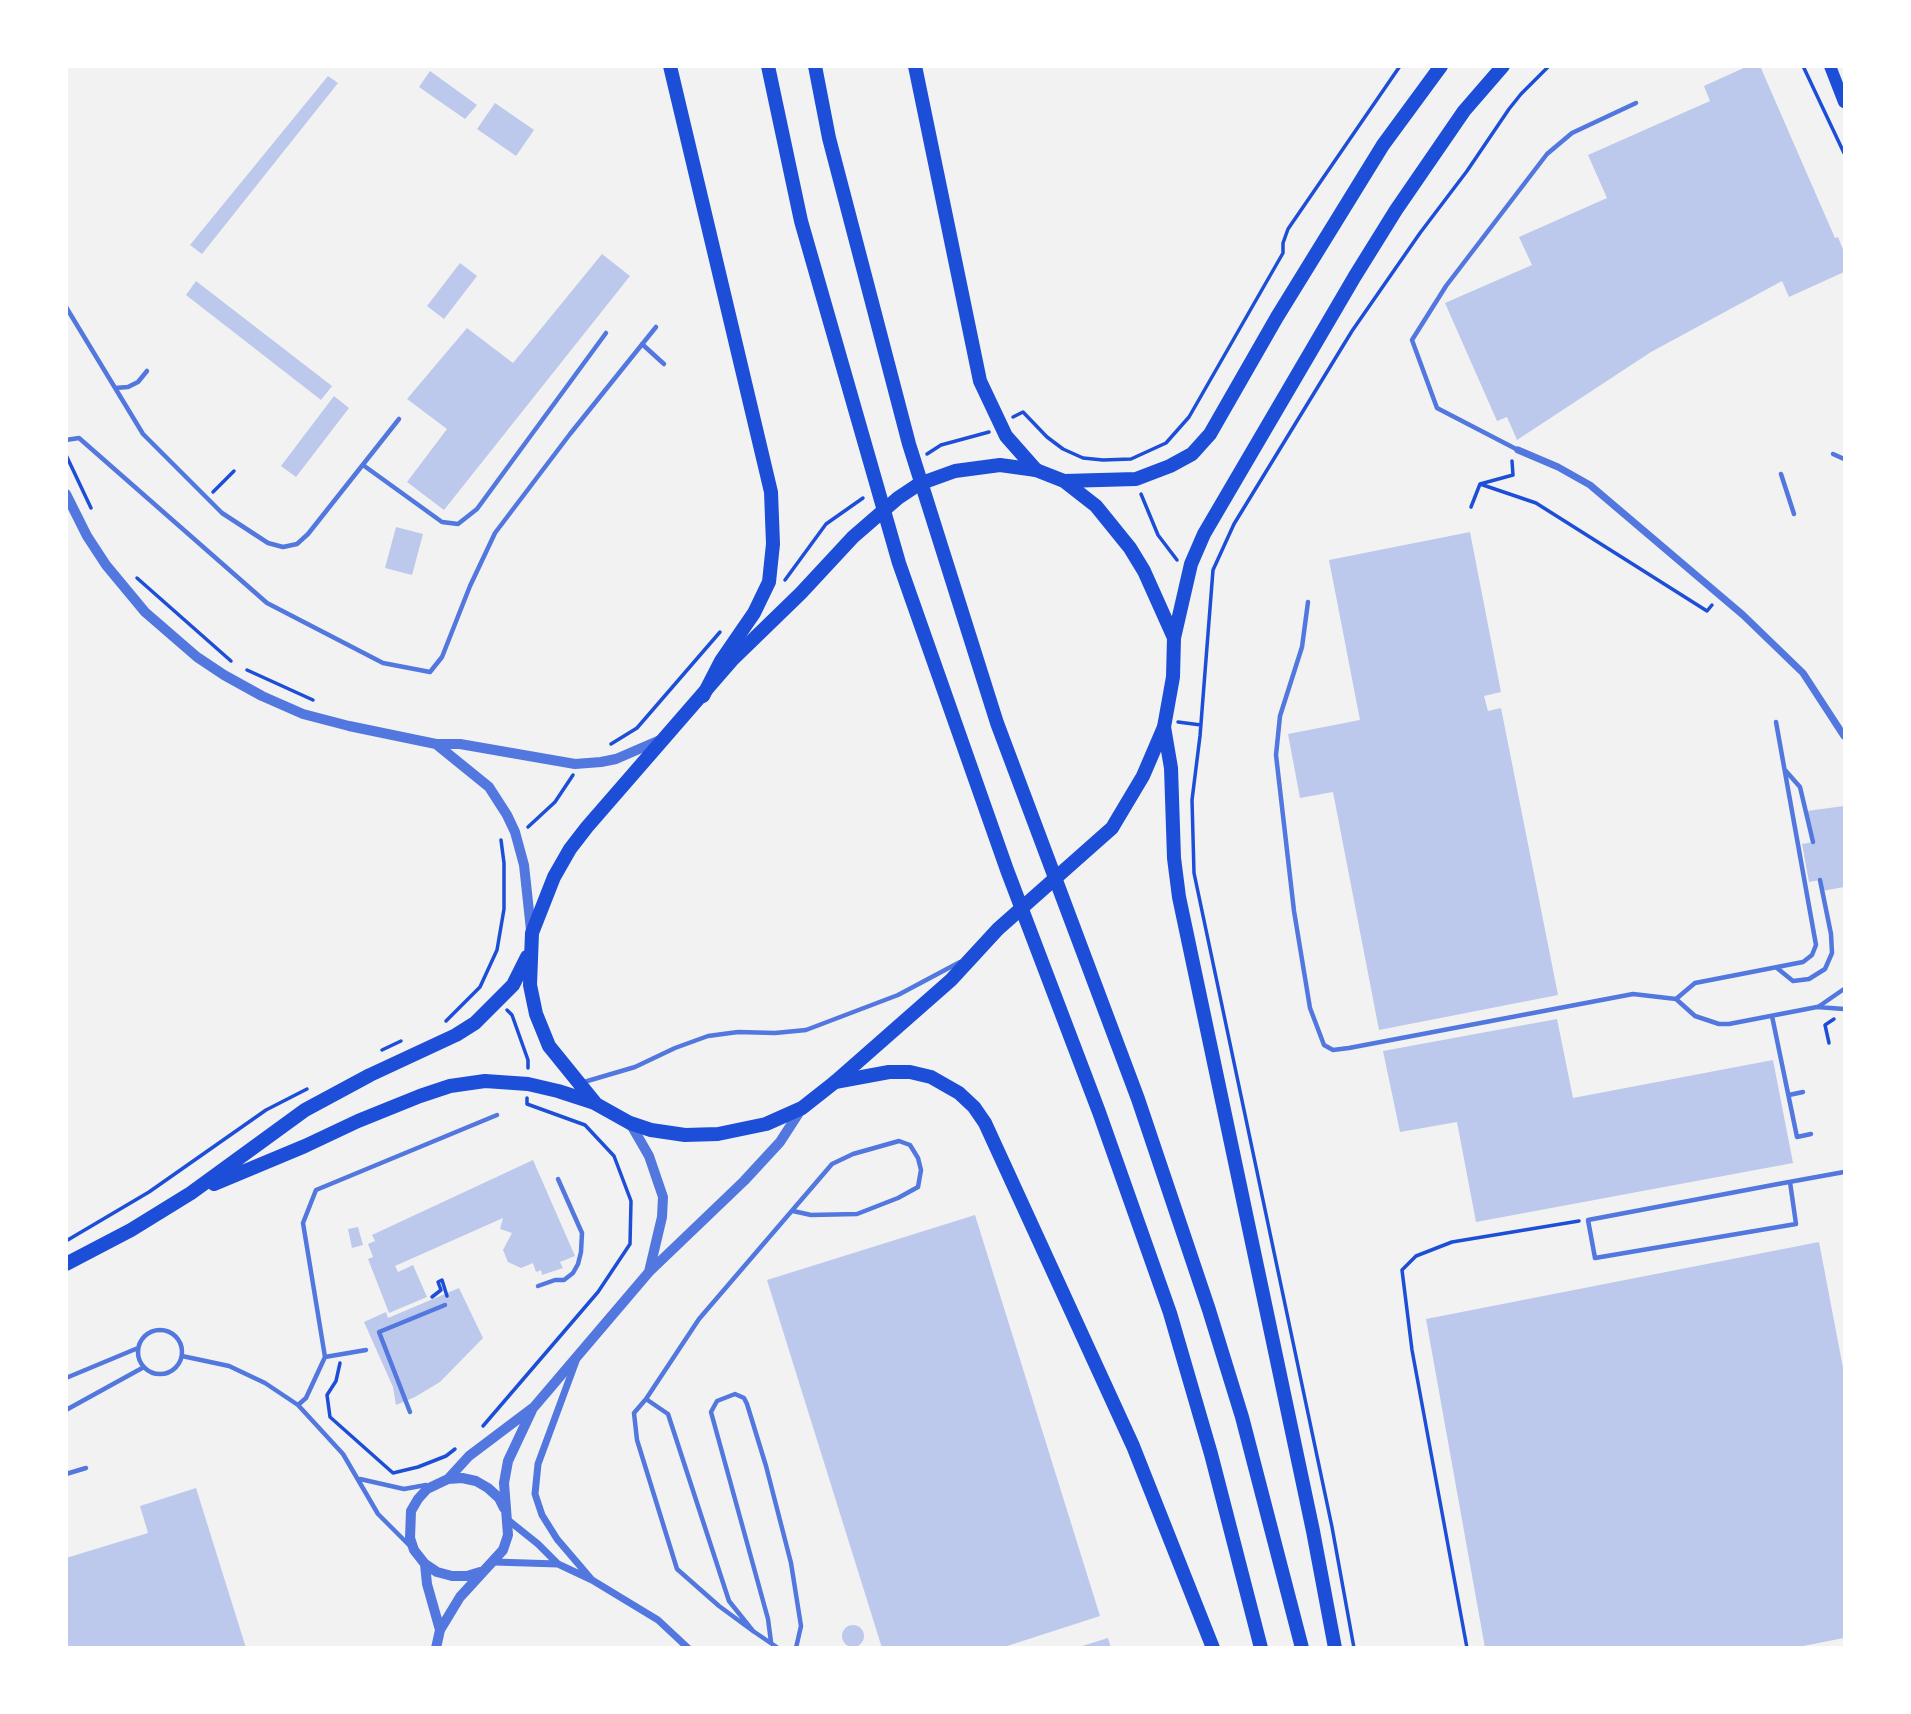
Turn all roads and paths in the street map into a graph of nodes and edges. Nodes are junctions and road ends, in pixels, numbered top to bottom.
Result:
1 (670, 66) edge
2 (768, 66) edge
3 (815, 66) edge
4 (915, 66) edge
5 (1400, 66) edge
6 (1441, 66) edge
7 (1503, 66) edge
8 (1549, 66) edge
9 (1802, 66) edge
10 (1830, 66) edge
11 (1844, 102) edge
12 (1636, 103) dead end
13 (1844, 152) edge
14 (66, 307) edge
15 (656, 327) dead end
16 (606, 333) dead end
17 (642, 344) junction
18 (664, 364) dead end
19 (147, 371) dead end
20 (115, 388) junction
21 (1018, 415) dead end
22 (399, 419) dead end
23 (66, 440) edge
24 (1518, 450) junction
25 (1833, 454) dead end
26 (66, 455) edge
27 (1844, 459) edge
28 (363, 465) junction
29 (1037, 470) junction
30 (234, 471) dead end
31 (1781, 474) dead end
32 (1064, 481) junction
33 (1480, 484) junction
34 (66, 494) edge
35 (208, 498) junction
36 (1142, 498) dead end
37 (1471, 507) dead end
38 (1794, 514) dead end
39 (95, 518) dead end
40 (1175, 559) dead end
41 (1206, 568) dead end
42 (1213, 570) junction
43 (131, 573) dead end
44 (1308, 602) dead end
45 (1712, 605) dead end
46 (725, 626) dead end
47 (1174, 638) junction
48 (234, 664) dead end
49 (245, 669) dead end
50 (703, 696) junction
51 (323, 703) dead end
52 (1776, 722) dead end
53 (1165, 724) junction
54 (1201, 725) junction
55 (1844, 733) edge
56 (666, 738) junction
57 (436, 744) junction
58 (600, 747) dead end
59 (1784, 769) junction
60 (574, 774) dead end
61 (526, 828) dead end
62 (506, 835) dead end
63 (1812, 842) dead end
64 (1819, 880) dead end
65 (532, 933) junction
66 (529, 953) junction
67 (970, 957) junction
68 (1776, 967) junction
69 (1844, 989) edge
70 (1676, 999) junction
71 (1817, 1007) junction
72 (1844, 1009) edge
73 (509, 1012) dead end
74 (1772, 1016) junction
75 (1833, 1019) dead end
76 (446, 1021) dead end
77 (411, 1037) dead end
78 (1829, 1043) dead end
79 (376, 1053) dead end
80 (528, 1060) dead end
81 (835, 1082) junction
82 (578, 1084) junction
83 (315, 1085) dead end
84 (1803, 1092) dead end
85 (1789, 1095) junction
86 (527, 1098) dead end
87 (596, 1104) junction
88 (802, 1108) junction
89 (497, 1115) dead end
90 (630, 1123) junction
91 (1811, 1134) dead end
92 (1844, 1172) edge
93 (558, 1179) dead end
94 (1790, 1182) junction
95 (191, 1193) junction
96 (793, 1210) junction
97 (1588, 1220) junction
98 (66, 1241) edge
99 (66, 1264) edge
100 (649, 1272) junction
101 (538, 1286) dead end
102 (441, 1290) dead end
103 (445, 1305) joint
104 (138, 1348) junction
105 (366, 1350) dead end
106 (341, 1354) junction
107 (579, 1354) junction
108 (182, 1356) junction
109 (325, 1357) junction
110 (144, 1367) junction
111 (66, 1378) edge
112 (646, 1399) junction
113 (298, 1405) junction
114 (534, 1406) junction
115 (66, 1410) edge
116 (410, 1412) dead end
117 (482, 1427) dead end
118 (464, 1442) dead end
119 (86, 1468) dead end
120 (66, 1474) edge
121 (359, 1479) junction
122 (443, 1480) junction
123 (506, 1515) junction
124 (414, 1550) junction
125 (494, 1562) junction
126 (425, 1564) junction
127 (558, 1564) junction
128 (482, 1571) junction
129 (592, 1580) junction
130 (440, 1630) junction
131 (753, 1630) junction
132 (771, 1643) junction
133 (436, 1647) edge
134 (688, 1647) edge
135 (778, 1647) edge
136 (796, 1647) edge
137 (1213, 1647) edge
138 (1261, 1647) edge
139 (1302, 1647) edge
140 (1335, 1647) edge
141 (1354, 1647) edge
142 (1467, 1647) edge

1 - 50 main road
2 - 138 main road
3 - 139 main road
4 - 29 main road
5 - 21 path
6 - 32 main road
7 - 47 main road
8 - 42 path
9 - 13 path
10 - 11 main road
12 - 24 lane
14 - 20 lane
15 - 17 lane
16 - 28 lane
17 - 18 lane
17 - 23 lane
19 - 20 lane
20 - 35 lane
22 - 28 lane
24 - 33 path
24 - 55 street
25 - 27 lane
26 - 39 path
28 - 35 lane
29 - 32 main road
29 - 50 main road
30 - 35 path
31 - 38 lane
32 - 47 main road
33 - 37 path
33 - 45 path
34 - 57 street
36 - 40 path
41 - 42 path
42 - 54 path
43 - 48 path
44 - 70 lane
46 - 58 path
47 - 53 main road
49 - 51 path
50 - 56 main road
52 - 59 lane
53 - 54 path
53 - 67 main road
53 - 140 main road
54 - 141 path
56 - 57 street
56 - 65 main road
57 - 65 street
59 - 63 lane
59 - 68 lane
60 - 61 path
62 - 76 path
64 - 68 lane
65 - 66 main road
66 - 82 main road
66 - 95 main road
67 - 81 main road
67 - 82 lane
68 - 70 lane
69 - 71 lane
70 - 74 lane
71 - 72 lane
71 - 74 lane
73 - 80 path
74 - 85 lane
75 - 78 path
77 - 79 path
81 - 88 main road
81 - 137 main road
82 - 87 main road
83 - 98 path
84 - 85 lane
85 - 91 lane
86 - 117 path
87 - 90 main road
87 - 95 main road
88 - 90 main road
88 - 100 street
89 - 109 lane
90 - 100 street
92 - 94 lane
93 - 101 lane
94 - 97 lane
94 - 97 lane
95 - 99 main road
96 - 96 lane
96 - 112 lane
97 - 142 path
100 - 107 street
102 - 103 path
103 - 116 lane
104 - 108 lane
104 - 110 lane
104 - 111 lane
105 - 106 lane
106 - 109 lane
106 - 118 path
107 - 114 street
107 - 129 street
108 - 110 lane
108 - 113 lane
109 - 113 lane
110 - 115 lane
112 - 131 lane
112 - 131 lane
113 - 121 lane
114 - 122 street
114 - 123 street
119 - 120 lane
121 - 122 lane
121 - 124 lane
122 - 123 street
122 - 124 street
123 - 125 street
123 - 127 street
124 - 126 street
125 - 127 street
125 - 128 street
126 - 128 street
126 - 130 street
127 - 129 street
128 - 130 street
129 - 134 street
130 - 133 street
131 - 132 lane
132 - 135 lane
132 - 136 lane

